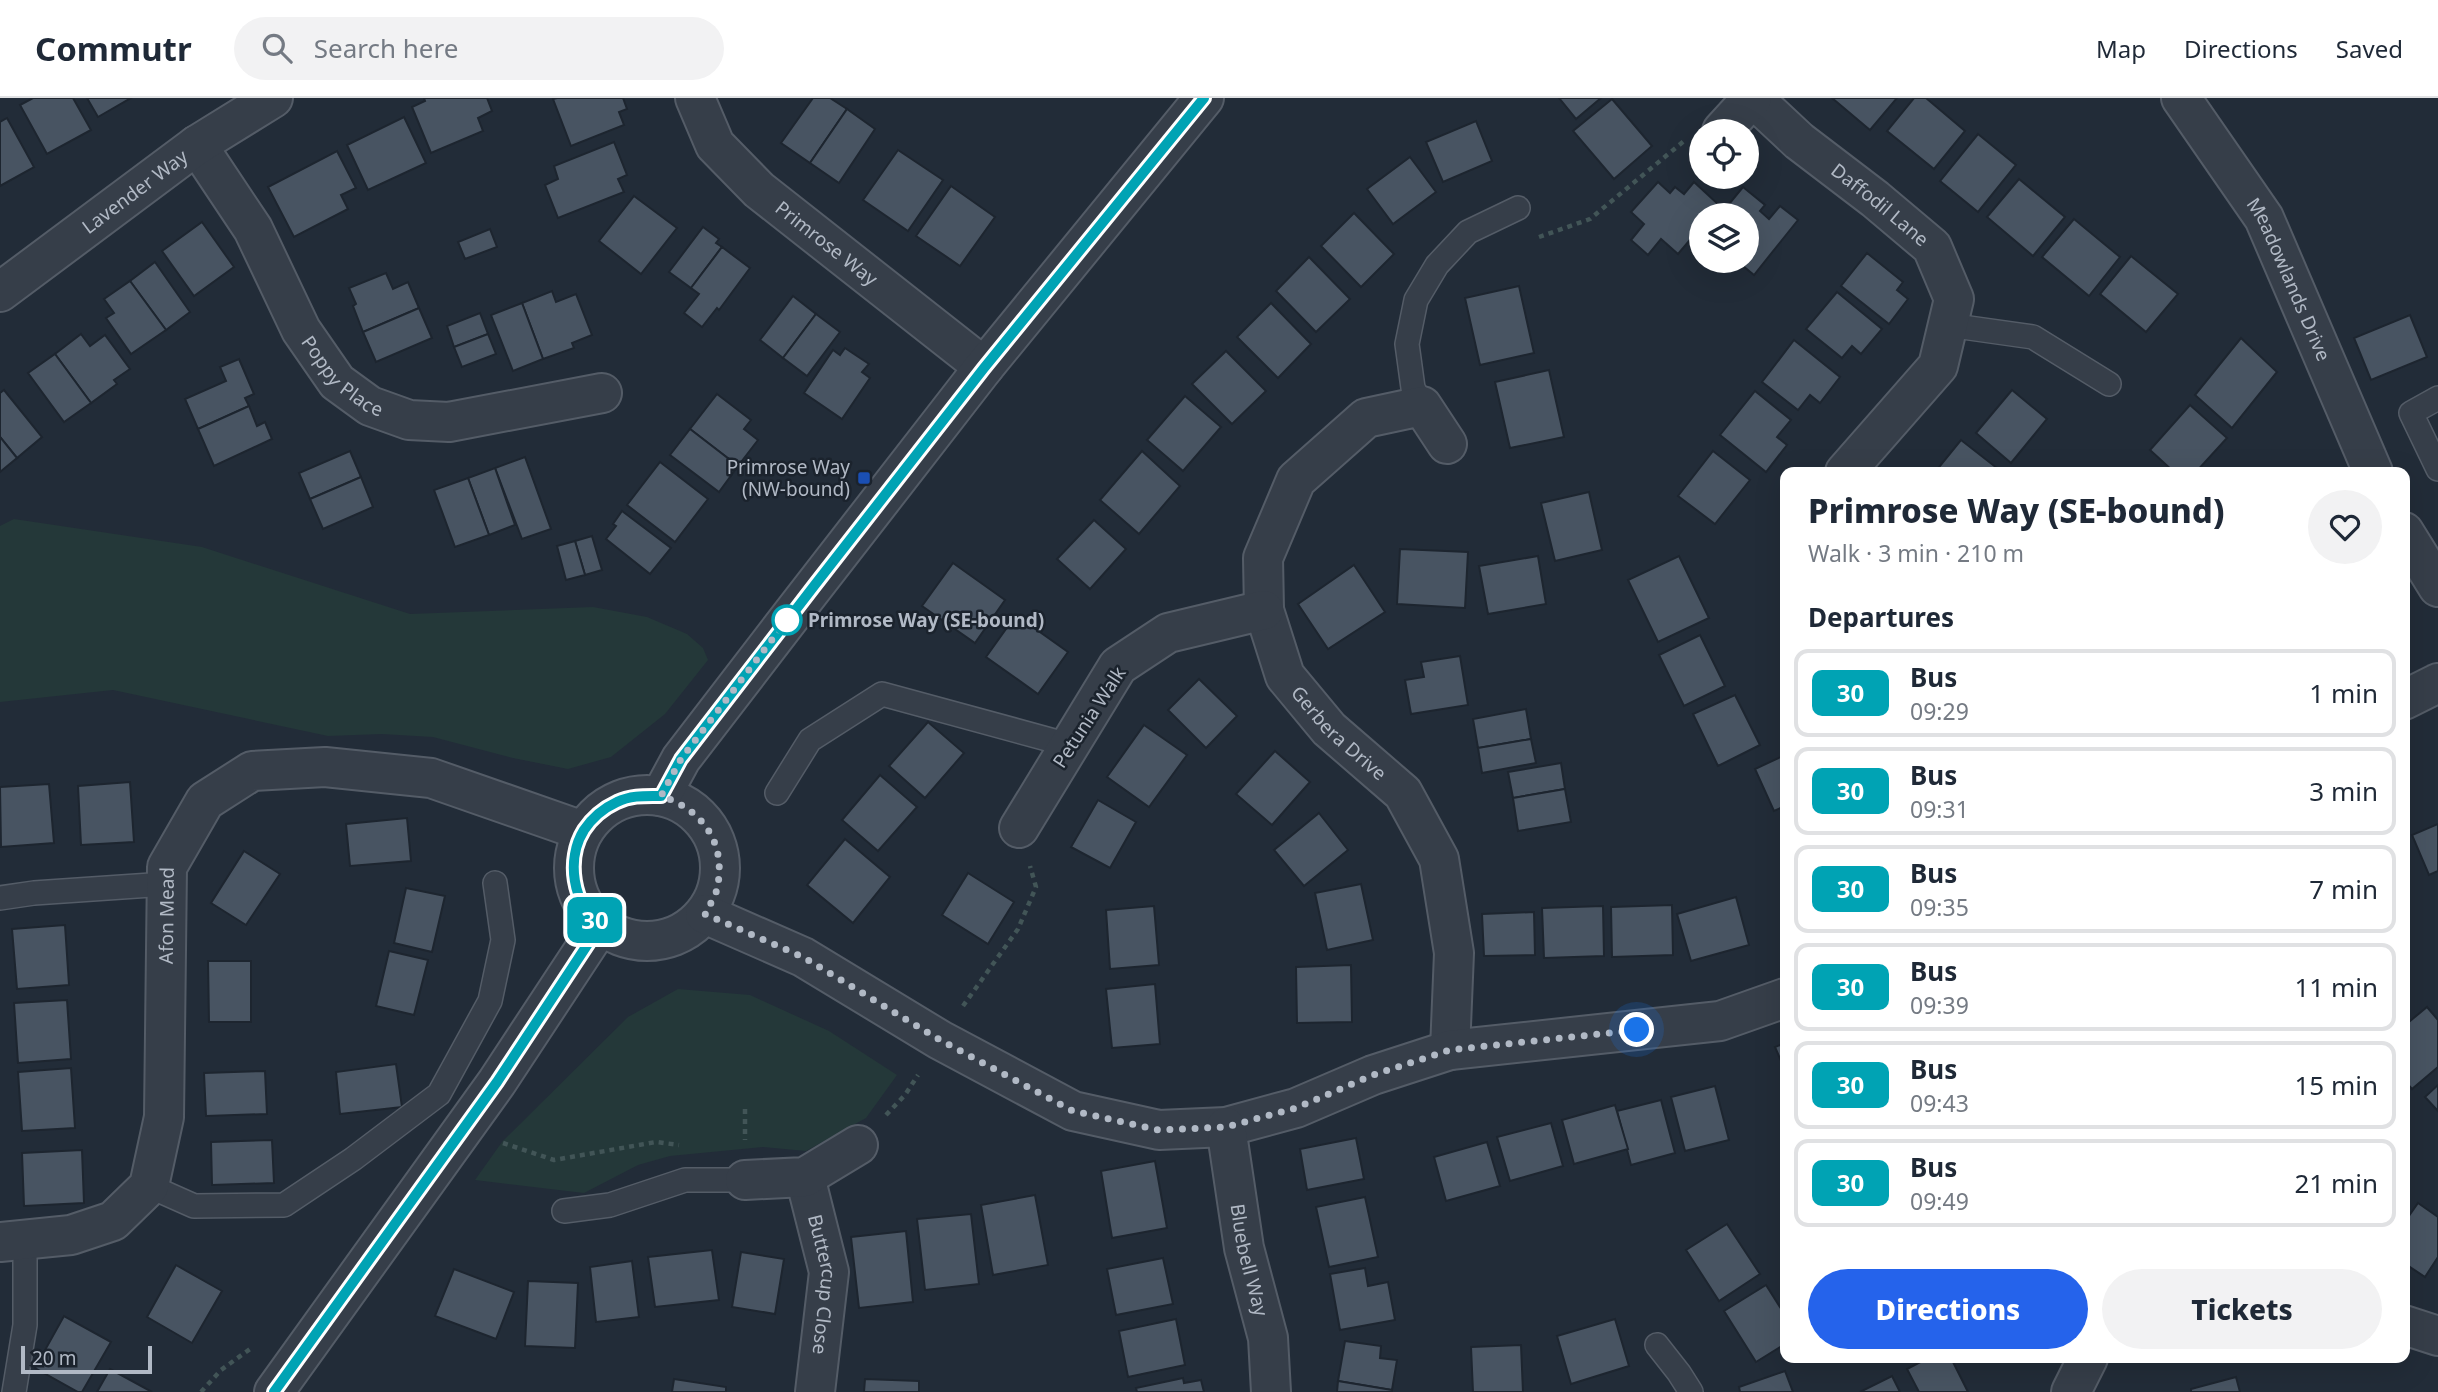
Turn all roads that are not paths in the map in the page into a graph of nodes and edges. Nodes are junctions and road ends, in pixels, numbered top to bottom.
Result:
1 (274, 98) edge
2 (695, 98) edge
3 (1204, 98) edge
4 (1753, 98) edge
5 (2181, 98) edge
6 (1728, 119) edge
7 (197, 145) junction
8 (1517, 208) dead end
9 (0, 292) edge
10 (1948, 325) junction
11 (984, 368) junction
12 (2109, 384) dead end
13 (602, 393) dead end
14 (2438, 398) edge
15 (1422, 406) junction
16 (1447, 444) dead end
17 (1849, 467) edge
18 (2371, 467) edge
19 (2438, 469) edge
20 (2410, 543) edge
21 (2438, 587) edge
22 (1264, 610) junction
23 (2438, 683) edge
24 (2410, 697) edge
25 (1069, 745) junction
26 (778, 793) dead end
27 (661, 796) junction
28 (1019, 828) road end
29 (583, 831) junction
30 (495, 883) dead end
31 (166, 884) junction
32 (0, 898) edge
33 (705, 914) junction
34 (601, 924) junction
35 (1780, 1000) edge
36 (1450, 1050) junction
37 (1226, 1127) junction
38 (858, 1145) road end
39 (805, 1177) junction
40 (745, 1180) joint
41 (149, 1185) junction
42 (564, 1211) dead end
43 (13, 1240) edge
44 (2410, 1327) edge
45 (2438, 1336) edge
46 (1657, 1345) dead end
47 (2086, 1363) edge
48 (14, 1392) edge
49 (274, 1392) edge
50 (815, 1392) edge
51 (1271, 1392) edge
52 (1691, 1392) edge
53 (2071, 1392) edge

1 - 7 street, Lavender Way
2 - 11 street, Primrose Way
3 - 11 street
4 - 6 street
4 - 10 street, Daffodil Lane
5 - 18 street, Meadowlands Drive
7 - 9 street, Lavender Way
7 - 13 street, Poppy Place
8 - 15 lane
10 - 12 lane
10 - 17 street, Daffodil Lane
11 - 27 street
14 - 19 lane
15 - 16 street
15 - 22 street, Gerbera Drive
20 - 21 street
22 - 25 street, Petunia Walk
22 - 36 street, Gerbera Drive
23 - 24 street
25 - 26 lane
25 - 28 street, Petunia Walk
27 - 29 street
27 - 33 street
29 - 31 street, Afon Mead
29 - 34 street
30 - 41 lane
31 - 32 lane
31 - 41 street, Afon Mead
33 - 34 street
33 - 37 street
34 - 49 street
35 - 36 street
36 - 37 street
37 - 51 street, Bluebell Way
38 - 39 street
39 - 40 street
39 - 50 street, Buttercup Close
40 - 42 lane
41 - 43 street
43 - 48 lane
44 - 45 street
46 - 52 lane
47 - 53 street

